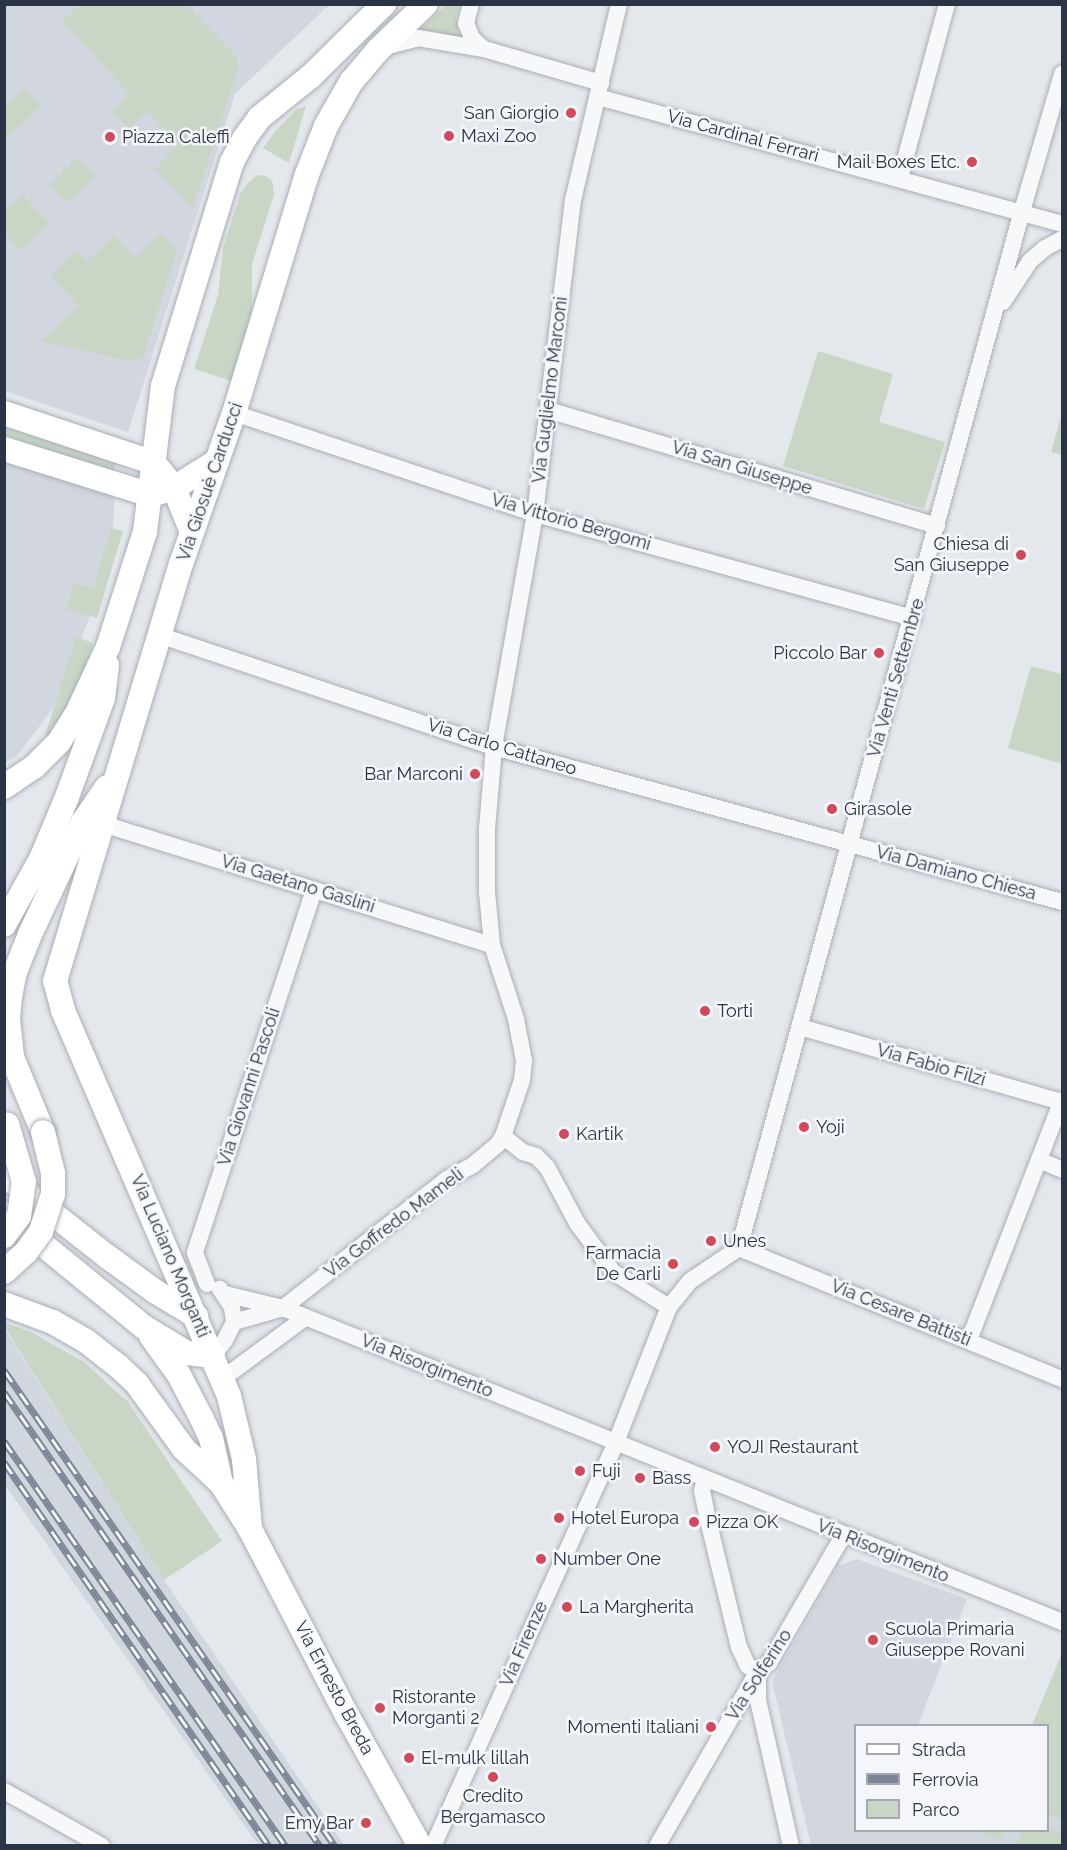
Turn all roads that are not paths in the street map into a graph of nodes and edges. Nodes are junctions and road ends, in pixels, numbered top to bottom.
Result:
1 (384, 4) edge
2 (426, 4) edge
3 (471, 4) edge
4 (619, 4) edge
5 (947, 4) edge
6 (483, 49) junction
7 (378, 50) junction
8 (1062, 74) edge
9 (599, 90) junction
10 (900, 178) junction
11 (1022, 211) junction
12 (1062, 224) edge
13 (1062, 239) edge
14 (995, 315) junction
15 (548, 410) junction
16 (4, 413) edge
17 (234, 413) junction
18 (4, 449) edge
19 (217, 461) junction
20 (154, 463) junction
21 (174, 488) junction
22 (151, 495) junction
23 (535, 514) junction
24 (937, 526) junction
25 (192, 532) junction
26 (913, 618) junction
27 (159, 635) junction
28 (108, 647) junction
29 (495, 747) junction
30 (115, 775) junction
31 (4, 787) edge
32 (103, 824) junction
33 (849, 845) junction
34 (314, 890) junction
35 (1062, 902) edge
36 (4, 925) edge
37 (492, 945) junction
38 (57, 992) joint
39 (800, 1027) junction
40 (1062, 1101) edge
41 (6, 1120) edge
42 (503, 1136) junction
43 (1039, 1160) junction
44 (1062, 1170) edge
45 (4, 1175) edge
46 (4, 1213) edge
47 (4, 1236) edge
48 (739, 1248) junction
49 (4, 1272) edge
50 (195, 1286) junction
51 (156, 1292) junction
52 (225, 1294) junction
53 (4, 1304) edge
54 (669, 1307) junction
55 (283, 1308) junction
56 (196, 1316) junction
57 (306, 1317) junction
58 (234, 1322) junction
59 (144, 1327) junction
60 (969, 1340) junction
61 (213, 1356) junction
62 (222, 1378) junction
63 (1062, 1378) edge
64 (616, 1442) junction
65 (705, 1479) junction
66 (221, 1483) junction
67 (250, 1529) junction
68 (843, 1536) junction
69 (1062, 1622) edge
70 (758, 1671) junction
71 (4, 1791) edge
72 (102, 1845) edge
73 (420, 1845) edge
74 (433, 1845) edge
75 (657, 1845) edge
76 (791, 1845) edge

1 - 20 main road
2 - 7 main road, Via Giosuè Carducci
3 - 6 street
4 - 9 street, Via Guglielmo Marconi
5 - 10 street
6 - 7 street, Via Cardinal Ferrari
6 - 9 street, Via Cardinal Ferrari
7 - 17 main road, Via Giosuè Carducci
8 - 11 street, Via Venti Settembre
9 - 10 street, Via Cardinal Ferrari
9 - 15 street, Via Guglielmo Marconi
10 - 11 street, Via Cardinal Ferrari
11 - 12 street, Via Cardinal Ferrari
11 - 14 street, Via Venti Settembre
13 - 14 street
14 - 24 street, Via Venti Settembre
15 - 23 street, Via Guglielmo Marconi
15 - 24 street, Via San Giuseppe
16 - 20 main road
17 - 19 main road, Via Giosuè Carducci
17 - 23 street, Via Vittorio Bergomi
18 - 22 main road
19 - 21 main road
19 - 25 main road, Via Giosuè Carducci
20 - 21 main road
20 - 22 main road
21 - 22 main road
21 - 25 main road
22 - 28 main road
23 - 26 street, Via Vittorio Bergomi
23 - 29 street, Via Guglielmo Marconi
24 - 26 street, Via Venti Settembre
25 - 27 main road, Via Giosuè Carducci
26 - 33 street, Via Venti Settembre
27 - 29 street, Via Carlo Cattaneo
27 - 30 main road, Via Giosuè Carducci
28 - 31 main road
28 - 36 main road
29 - 33 street, Via Carlo Cattaneo
29 - 37 street, Via Guglielmo Marconi
30 - 32 main road, Via Giosuè Carducci
30 - 49 main road, bridge
32 - 34 street, Via Gaetano Gaslini
32 - 38 main road, Via Giosuè Carducci
33 - 35 street, Via Damiano Chiesa
33 - 39 street, Via Venti Settembre
34 - 37 street, Via Gaetano Gaslini
34 - 50 street, Via Giovanni Pascoli
37 - 42 street, Via Guglielmo Marconi
38 - 50 main road, Via Luciano Morganti
39 - 40 street, Via Fabio Filzi
39 - 48 street, Via Venti Settembre
40 - 43 street
41 - 47 main road, bridge
42 - 54 street
42 - 55 street, Via Goffredo Mameli
43 - 44 street
43 - 60 street
45 - 51 main road
46 - 59 main road
48 - 54 street, Via Firenze
48 - 60 street, Via Cesare Battisti
50 - 51 main road
50 - 52 street, Via Risorgimento
50 - 56 main road, Via Luciano Morganti
51 - 56 main road
52 - 55 street, Via Risorgimento
52 - 58 street
53 - 66 main road
54 - 64 street, Via Firenze
55 - 57 street, Via Risorgimento
55 - 58 street
56 - 61 main road, Via Luciano Morganti
57 - 62 street
57 - 64 street, Via Risorgimento
58 - 61 street
59 - 61 main road
59 - 66 main road
60 - 63 street, Via Cesare Battisti
61 - 62 main road, Via Luciano Morganti
62 - 67 main road, Via Luciano Morganti
64 - 65 street, Via Risorgimento
64 - 74 street, Via Firenze
65 - 68 street, Via Risorgimento
65 - 70 street
66 - 67 main road, Via Ernesto Breda
67 - 73 main road, Via Ernesto Breda
68 - 69 street, Via Risorgimento
68 - 70 street, Via Solferino
70 - 75 street, Via Solferino
70 - 76 street
71 - 72 street

